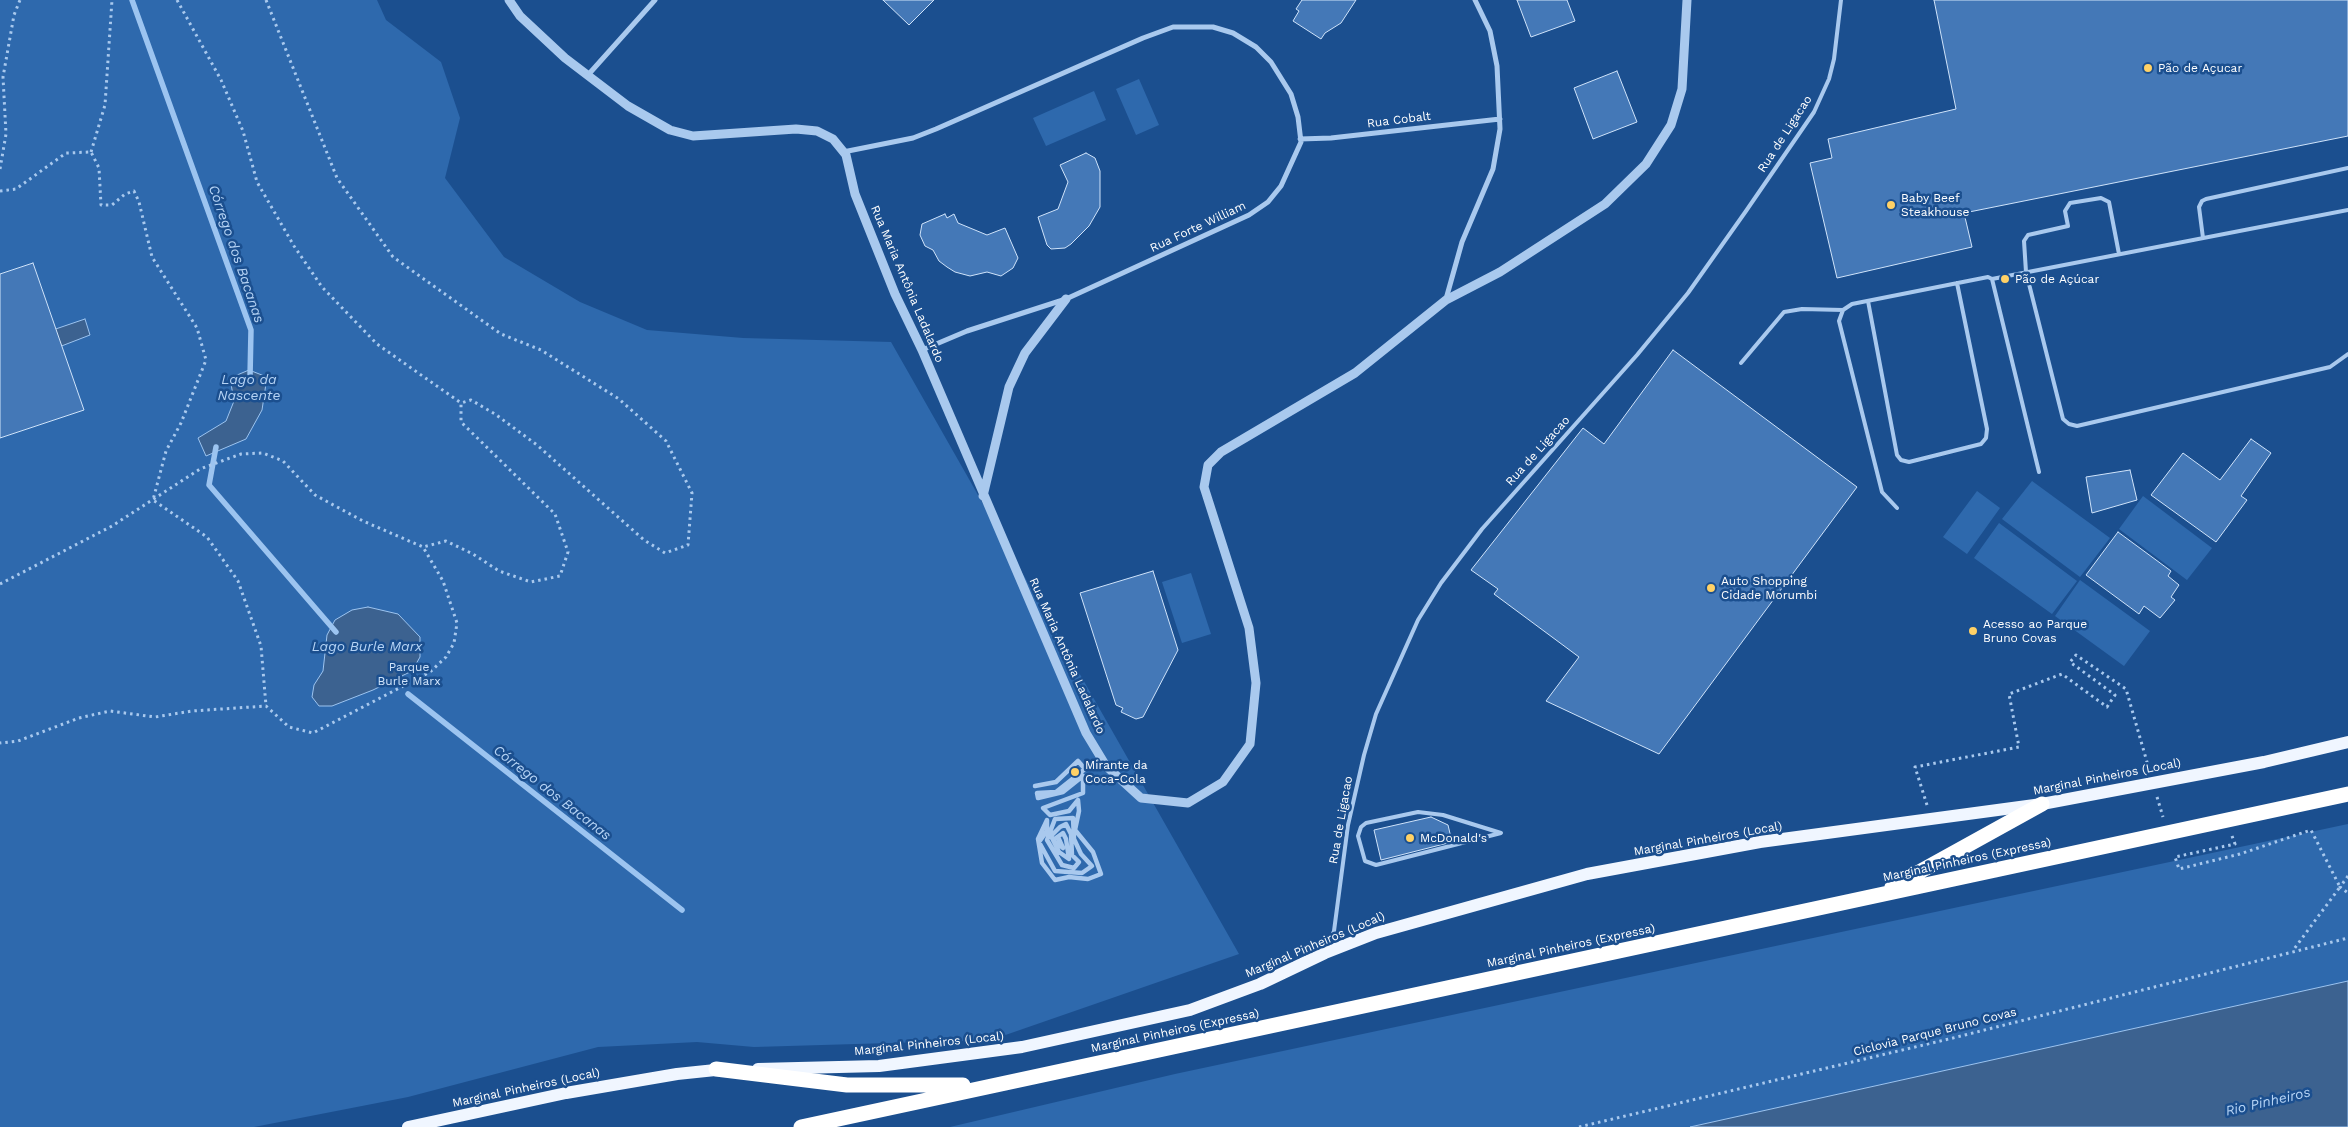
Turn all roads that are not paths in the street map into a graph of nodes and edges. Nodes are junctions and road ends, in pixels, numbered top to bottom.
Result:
1 (509, 0) edge
2 (655, 0) edge
3 (1475, 0) edge
4 (1687, 0) edge
5 (1841, 0) edge
6 (588, 75) junction
7 (1500, 119) junction
8 (1300, 139) junction
9 (843, 152) junction
10 (2348, 168) edge
11 (2348, 210) edge
12 (2203, 238) junction
13 (2119, 254) junction
14 (2026, 272) junction
15 (1992, 279) junction
16 (1957, 283) junction
17 (1066, 298) junction
18 (1446, 300) junction
19 (1868, 301) junction
20 (1843, 310) junction
21 (922, 350) junction
22 (2348, 354) edge
23 (1741, 363) dead end
24 (2039, 472) dead end
25 (983, 496) junction
26 (1897, 508) dead end
27 (2348, 742) edge
28 (1035, 786) dead end
29 (2348, 794) edge
30 (2042, 804) junction
31 (1501, 833) joint
32 (1055, 838) junction
33 (1879, 895) junction
34 (1325, 954) junction
35 (716, 1069) junction
36 (992, 1086) junction
37 (408, 1127) edge
38 (801, 1127) edge

1 - 6 street
2 - 6 street
3 - 7 street
4 - 18 street, Rua Maria Antônia Ladalardo
5 - 34 lane, Rua de Ligacao
6 - 9 street
7 - 8 street, Rua Cobalt
7 - 18 street
8 - 9 street, Rua Forte William
8 - 17 street, Rua Forte William
9 - 21 street, Rua Maria Antônia Ladalardo
10 - 12 lane
11 - 12 lane
12 - 13 lane
13 - 14 lane
13 - 14 lane
14 - 15 lane
14 - 22 lane
15 - 16 lane
15 - 24 lane
16 - 19 lane
16 - 19 lane
17 - 21 street, Rua Forte William
17 - 25 street
18 - 25 street, Rua Maria Antônia Ladalardo
19 - 20 lane
20 - 23 lane
20 - 26 lane
21 - 25 street, Rua Maria Antônia Ladalardo
27 - 30 main road, Marginal Pinheiros (Local)
28 - 32 street
29 - 33 highway, Marginal Pinheiros (Expressa)
30 - 33 highway
30 - 34 main road, Marginal Pinheiros (Local)
31 - 31 lane
32 - 32 street
33 - 36 highway, Marginal Pinheiros (Expressa)
34 - 35 main road, Marginal Pinheiros (Local)
35 - 36 highway
35 - 37 main road, Marginal Pinheiros (Local)
36 - 38 highway, Marginal Pinheiros (Expressa)

